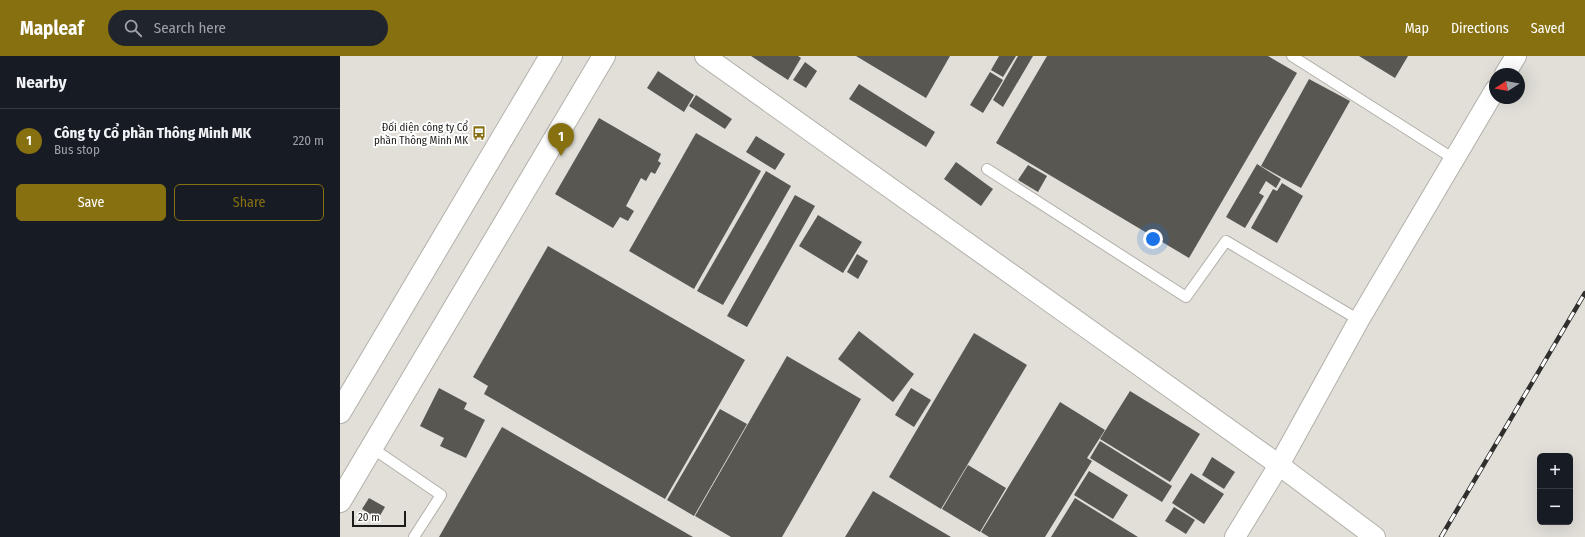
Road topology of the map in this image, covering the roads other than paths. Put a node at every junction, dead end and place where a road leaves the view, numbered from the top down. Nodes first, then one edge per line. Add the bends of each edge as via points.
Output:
1 (551, 56) edge
2 (604, 56) edge
3 (705, 56) edge
4 (1292, 56) edge
5 (1516, 56) edge
6 (1509, 68) edge
7 (1489, 100) edge
8 (1454, 159) junction
9 (987, 169) dead end
10 (1359, 320) junction
11 (340, 412) edge
12 (372, 448) junction
13 (1279, 465) junction
14 (340, 501) edge
15 (414, 537) edge
16 (1236, 537) edge
17 (1375, 537) edge

1 - 11 street
2 - 12 street
3 - 13 street
4 - 8 lane
5 - 6 street
7 - 8 street
8 - 10 street
9 - 10 lane via 1186,297 1226,241
10 - 13 street
12 - 14 street
12 - 15 lane via 441,495
13 - 16 street
13 - 17 street

